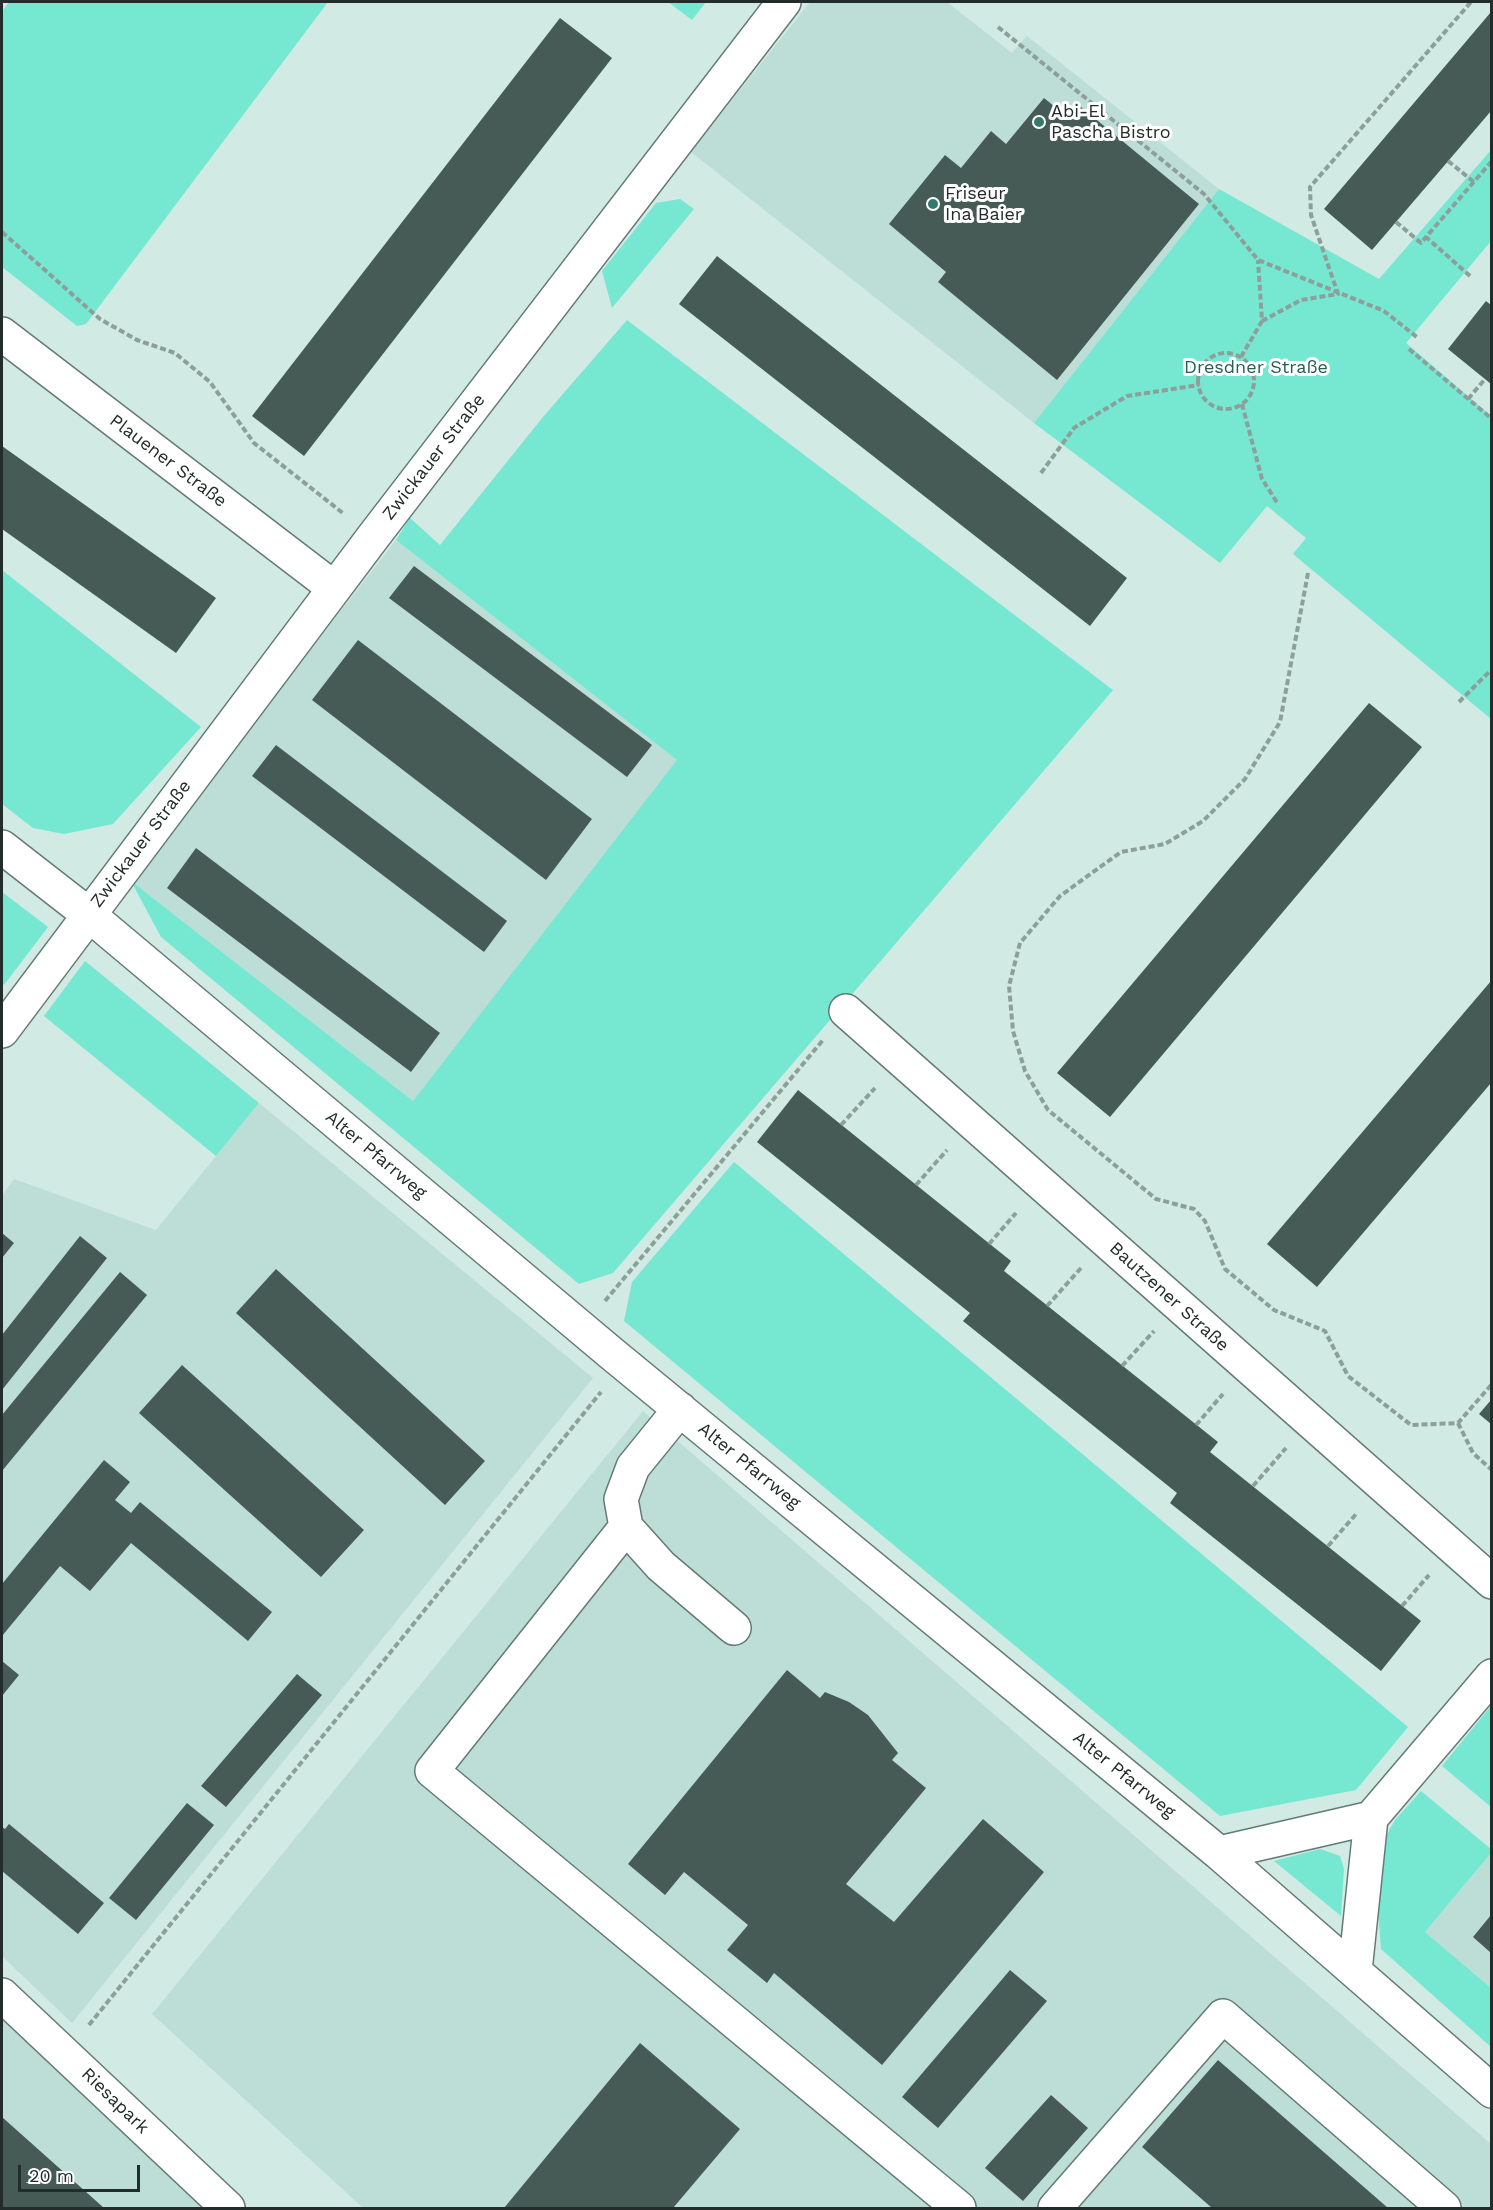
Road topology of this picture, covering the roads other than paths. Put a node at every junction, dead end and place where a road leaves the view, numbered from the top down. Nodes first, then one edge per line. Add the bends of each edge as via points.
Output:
1 (784, 2) edge
2 (2, 334) edge
3 (334, 588) junction
4 (2, 846) edge
5 (88, 914) junction
6 (846, 1011) road end
7 (2, 1031) edge
8 (680, 1409) junction
9 (626, 1527) junction
10 (1491, 1582) edge
11 (734, 1628) dead end
12 (1491, 1676) edge
13 (1371, 1818) junction
14 (1219, 1853) junction
15 (1355, 1971) junction
16 (2, 1995) edge
17 (1491, 2091) edge
18 (228, 2208) edge
19 (958, 2208) edge
20 (1054, 2208) edge
21 (1444, 2208) edge

1 - 3 street, Zwickauer Straße
2 - 3 street, Plauener Straße
3 - 5 street, Zwickauer Straße
4 - 5 street, Alter Pfarrweg
5 - 7 street, Zwickauer Straße
5 - 8 street, Alter Pfarrweg
6 - 10 street, Bautzener Straße
8 - 9 street via 633,1467 621,1499
8 - 14 street, Alter Pfarrweg
9 - 11 street via 661,1566
9 - 19 street via 432,1771
12 - 13 street
13 - 14 street
13 - 15 street
14 - 15 street, Alter Pfarrweg
15 - 17 street, Alter Pfarrweg
16 - 18 street, Riesapark
20 - 21 street via 1223,2016

